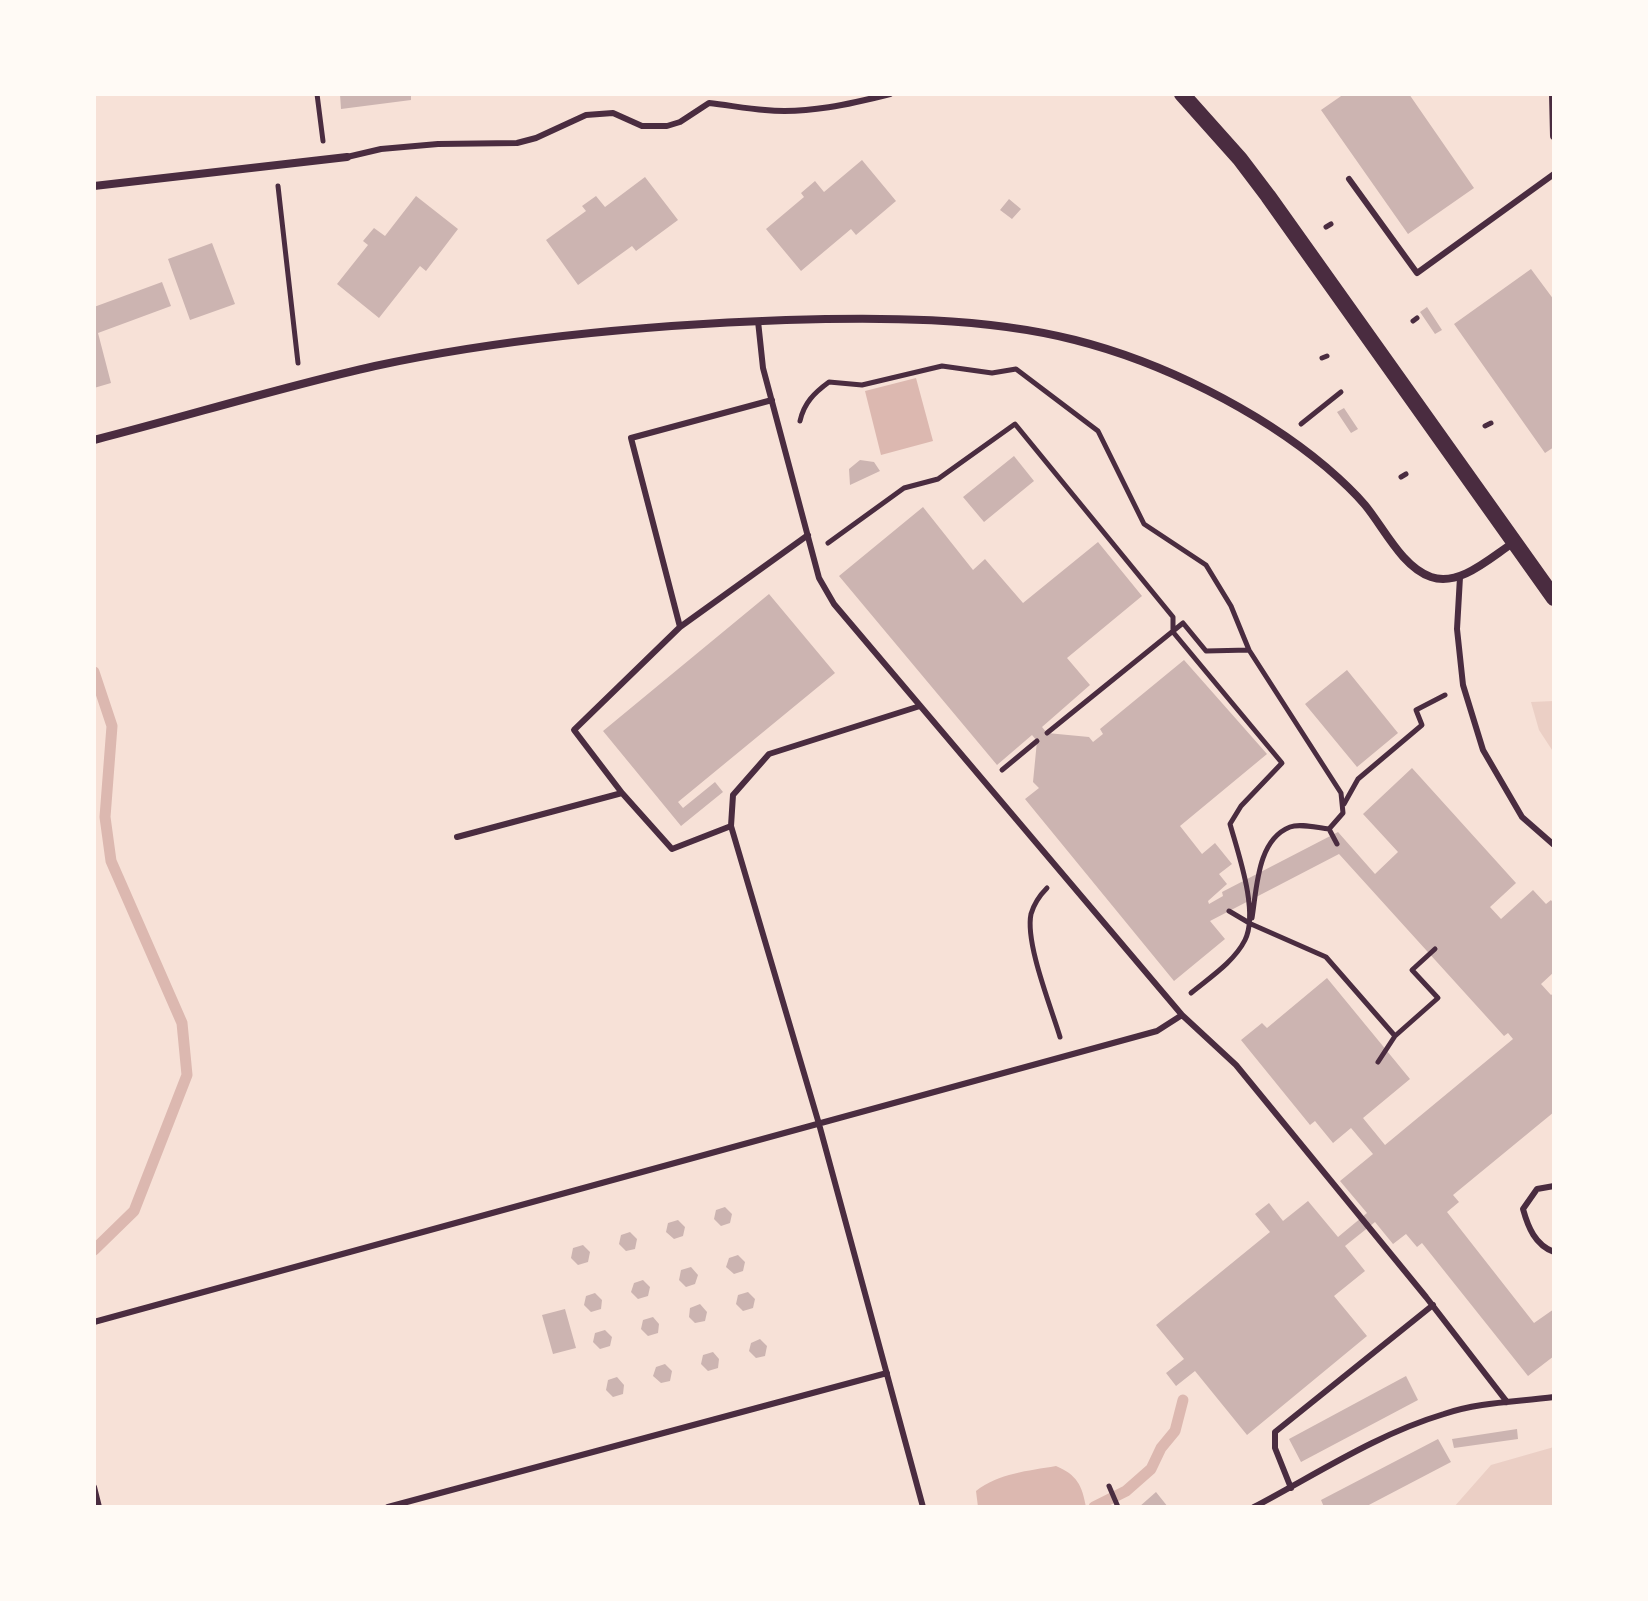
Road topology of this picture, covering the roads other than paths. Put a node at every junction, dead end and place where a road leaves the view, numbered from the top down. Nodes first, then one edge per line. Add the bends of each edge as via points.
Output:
1 (890, 94) edge
2 (1182, 94) edge
3 (1553, 94) edge
4 (1554, 136) edge
5 (347, 157) joint
6 (1554, 174) edge
7 (1349, 179) dead end
8 (94, 186) edge
9 (758, 321) junction
10 (772, 400) junction
11 (94, 440) edge
12 (808, 535) junction
13 (1513, 543) junction
14 (1460, 577) junction
15 (1554, 598) edge
16 (680, 627) junction
17 (920, 706) junction
18 (622, 793) junction
19 (731, 826) junction
20 (457, 837) dead end
21 (1554, 845) edge
22 (1182, 1015) junction
23 (819, 1124) junction
24 (1554, 1186) edge
25 (1554, 1252) edge
26 (1433, 1305) junction
27 (94, 1322) edge
28 (887, 1373) junction
29 (1554, 1397) edge
30 (1507, 1402) junction
31 (94, 1487) edge
32 (1291, 1488) junction
33 (99, 1507) edge
34 (388, 1507) edge
35 (923, 1507) edge
36 (1254, 1507) edge

1 - 5 lane via 798,110 709,103 667,126 642,126 613,113 586,115 517,143 438,144
2 - 13 main road via 1268,196
3 - 4 street
5 - 8 street
6 - 7 lane via 1417,273
9 - 10 lane
9 - 11 street via 630,327 375,366
9 - 14 street via 853,318 1014,327 1139,361 1254,416 1327,468 1362,502 1410,564 1433,578
10 - 12 lane
10 - 16 lane via 631,438
12 - 16 lane
12 - 17 lane via 819,578 834,604
13 - 14 street
13 - 15 main road
14 - 21 lane via 1457,629 1463,685 1483,750 1522,817
16 - 18 lane via 574,730
17 - 19 lane via 769,754 733,795
17 - 22 lane
18 - 19 lane via 672,849
18 - 20 lane
19 - 23 lane
22 - 23 lane via 1157,1031
22 - 26 lane via 1236,1065
23 - 27 lane
23 - 28 lane
24 - 25 lane via 1537,1189 1523,1209 1530,1231
26 - 30 lane
26 - 32 lane via 1275,1432 1275,1448
28 - 34 lane
28 - 35 lane
29 - 30 lane
30 - 32 lane via 1442,1414
31 - 33 lane
32 - 36 lane

